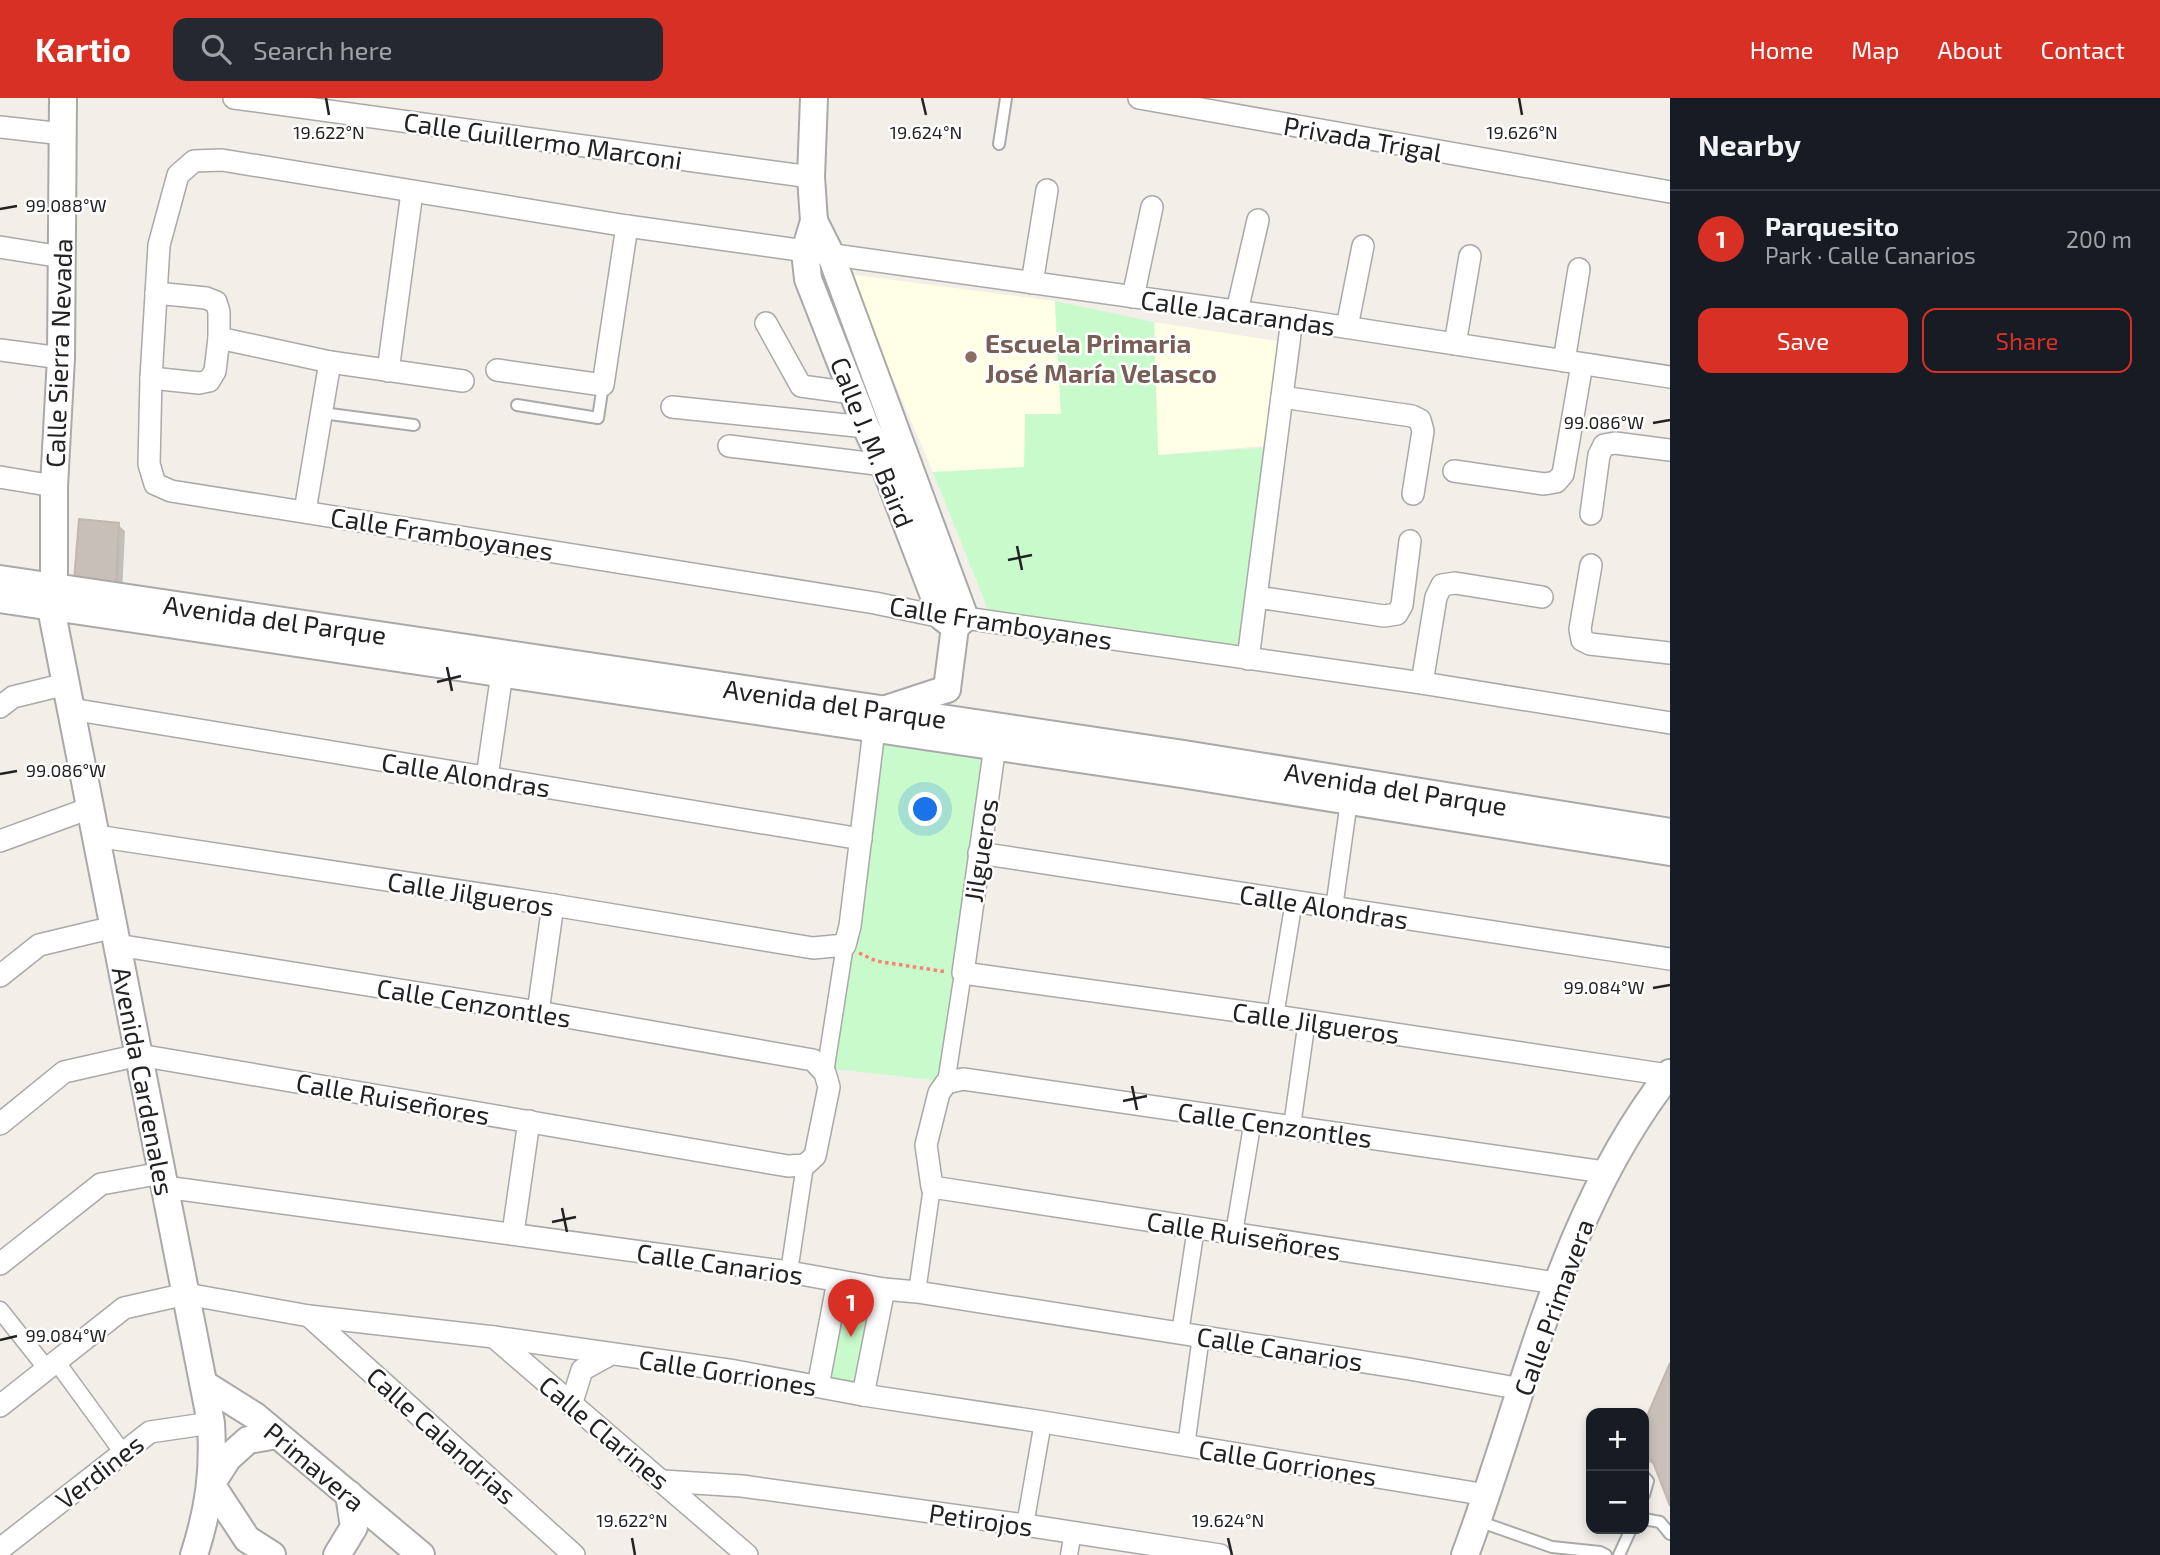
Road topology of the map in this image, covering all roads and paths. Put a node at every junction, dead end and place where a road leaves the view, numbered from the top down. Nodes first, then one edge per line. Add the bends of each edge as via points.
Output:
1 (63, 98) edge
2 (234, 98) edge
3 (814, 98) edge
4 (1006, 98) edge
5 (1139, 98) edge
6 (319, 104) edge
7 (0, 127) edge
8 (63, 134) junction
9 (999, 144) dead end
10 (811, 177) junction
11 (1047, 190) dead end
12 (412, 192) junction
13 (1670, 192) edge
14 (1152, 207) dead end
15 (1258, 220) dead end
16 (627, 226) junction
17 (1363, 246) dead end
18 (0, 247) edge
19 (817, 252) junction
20 (1471, 256) dead end
21 (62, 257) junction
22 (1578, 269) dead end
23 (1032, 283) junction
24 (156, 293) junction
25 (1133, 297) junction
26 (1237, 311) junction
27 (1292, 318) junction
28 (766, 323) dead end
29 (1347, 327) junction
30 (219, 338) junction
31 (1455, 344) junction
32 (0, 350) edge
33 (61, 358) junction
34 (330, 362) junction
35 (1573, 362) junction
36 (388, 370) junction
37 (497, 370) dead end
38 (1670, 376) edge
39 (151, 378) junction
40 (463, 381) dead end
41 (603, 385) junction
42 (852, 393) junction
43 (1282, 397) junction
44 (517, 405) dead end
45 (672, 407) dead end
46 (322, 412) junction
47 (414, 425) dead end
48 (866, 427) junction
49 (729, 446) dead end
50 (1670, 450) edge
51 (884, 465) junction
52 (1454, 471) dead end
53 (0, 477) edge
54 (54, 486) junction
55 (1413, 494) dead end
56 (305, 512) junction
57 (1591, 514) dead end
58 (1410, 541) dead end
59 (1591, 565) dead end
60 (0, 579) edge
61 (1257, 597) junction
62 (1542, 597) dead end
63 (53, 598) junction
64 (0, 599) edge
65 (954, 621) junction
66 (1670, 653) edge
67 (1248, 659) junction
68 (502, 673) junction
69 (1422, 683) junction
70 (947, 689) junction
71 (68, 696) junction
72 (0, 707) edge
73 (877, 720) junction
74 (1670, 723) edge
75 (997, 736) junction
76 (487, 777) junction
77 (1349, 801) junction
78 (90, 808) junction
79 (1670, 832) edge
80 (96, 836) junction
81 (861, 839) junction
82 (0, 841) edge
83 (1670, 852) edge
84 (979, 853) junction
85 (1294, 901) junction
86 (553, 905) junction
87 (1334, 908) junction
88 (116, 936) junction
89 (845, 945) junction
90 (1670, 959) edge
91 (963, 973) junction
92 (0, 976) edge
93 (538, 1012) junction
94 (1275, 1016) junction
95 (1307, 1020) junction
96 (139, 1055) junction
97 (825, 1073) junction
98 (1669, 1074) edge
99 (946, 1083) junction
100 (1254, 1120) junction
101 (529, 1121) junction
102 (0, 1124) edge
103 (1292, 1126) junction
104 (805, 1166) junction
105 (1604, 1172) junction
106 (164, 1180) junction
107 (932, 1187) junction
108 (1196, 1228) junction
109 (513, 1233) junction
110 (1234, 1233) junction
111 (0, 1264) edge
112 (789, 1272) junction
113 (838, 1280) junction
114 (1556, 1283) junction
115 (884, 1289) junction
116 (917, 1292) junction
117 (186, 1294) junction
118 (0, 1310) edge
119 (309, 1316) junction
120 (1191, 1334) junction
121 (494, 1337) junction
122 (611, 1354) junction
123 (51, 1365) junction
124 (204, 1384) junction
125 (818, 1386) junction
126 (1522, 1389) junction
127 (863, 1395) junction
128 (571, 1405) junction
129 (0, 1406) edge
130 (1043, 1422) junction
131 (211, 1423) junction
132 (277, 1434) junction
133 (1186, 1446) junction
134 (123, 1453) junction
135 (663, 1480) junction
136 (211, 1484) junction
137 (741, 1486) junction
138 (348, 1494) junction
139 (1487, 1495) junction
140 (707, 1519) junction
141 (1649, 1519) edge
142 (1478, 1521) junction
143 (1025, 1524) junction
144 (1073, 1532) junction
145 (1629, 1534) edge
146 (1670, 1534) edge
147 (0, 1549) edge
148 (194, 1555) edge
149 (272, 1555) edge
150 (337, 1555) edge
151 (421, 1555) edge
152 (574, 1555) edge
153 (747, 1555) edge
154 (1069, 1555) edge
155 (1220, 1555) edge
156 (1465, 1555) edge
157 (1606, 1555) edge
158 (1619, 1555) edge

1 - 8 street, Calle Sierra Nevada
2 - 6 street, Calle Guillermo Marconi
3 - 10 street
4 - 9 lane
5 - 13 street, Privada Trigal
6 - 10 street, Calle Guillermo Marconi
7 - 8 street
8 - 21 street, Calle Sierra Nevada
10 - 19 street
11 - 23 street
12 - 16 street, Calle Framboyanes
12 - 24 street, Calle Framboyanes via 222,160 194,161 178,175 159,245
12 - 36 street
14 - 25 street
15 - 26 street
16 - 19 street, Calle Framboyanes
16 - 41 street
17 - 29 street
18 - 21 street
19 - 23 street, Calle Jacarandas
19 - 42 street, Calle J. M. Baird via 808,279
19 - 65 street, Calle J. M. Baird
20 - 31 street
21 - 33 street, Calle Sierra Nevada
22 - 35 street
23 - 25 street, Calle Jacarandas
24 - 30 street via 216,302
24 - 39 street, Calle Framboyanes
25 - 26 street, Calle Jacarandas
26 - 27 street, Calle Jacarandas
27 - 29 street, Calle Jacarandas
27 - 43 street
28 - 42 street via 801,386
29 - 31 street, Calle Jacarandas
30 - 34 street
30 - 39 street via 215,371 209,381
31 - 35 street, Calle Jacarandas
32 - 33 street
33 - 54 street, Calle Sierra Nevada
34 - 36 street
34 - 46 street
35 - 38 street, Calle Jacarandas
35 - 52 street via 1563,474 1556,482
36 - 40 street
37 - 41 street
39 - 56 street, Calle Framboyanes via 149,464 155,484 172,491
41 - 44 lane via 598,418
42 - 48 street, Calle J. M. Baird
43 - 55 street via 1412,416 1420,421 1423,430
43 - 61 street
45 - 48 street
46 - 47 lane
46 - 56 street
48 - 51 street, Calle J. M. Baird
49 - 51 street
50 - 57 street via 1604,445
51 - 65 street, Calle J. M. Baird
53 - 54 street
54 - 63 street, Calle Sierra Nevada
56 - 65 street, Calle Framboyanes via 862,600
58 - 61 street via 1397,614 1384,616
59 - 66 street via 1582,640
60 - 63 street, Avenida del Parque
61 - 67 street
62 - 69 street via 1443,585 1436,597
63 - 64 street, Avenida del Parque
63 - 68 street, Avenida del Parque
63 - 71 street, Avenida Cardenales
63 - 73 street, Avenida del Parque via 329,626
65 - 67 street, Calle Framboyanes
65 - 70 street, Calle J. M. Baird
67 - 69 street, Calle Framboyanes
68 - 73 street, Avenida del Parque
68 - 76 street
69 - 74 street, Calle Framboyanes
70 - 73 street
70 - 75 street
71 - 72 street, Calle Alondras via 13,697
71 - 76 street, Calle Alondras
71 - 78 street, Avenida Cardenales
73 - 75 street, Avenida del Parque
73 - 81 street
75 - 77 street, Avenida del Parque
75 - 79 street, Avenida del Parque
75 - 84 street, Jilgueros
76 - 81 street, Calle Alondras
77 - 83 street, Avenida del Parque
77 - 87 street
78 - 80 street, Avenida Cardenales
78 - 82 street
80 - 86 street, Calle Jilgueros
80 - 88 street, Avenida Cardenales
81 - 89 street
84 - 85 street, Calle Alondras
84 - 91 street, Jilgueros
85 - 87 street, Calle Alondras
85 - 94 street
86 - 89 street, Calle Jilgueros via 813,948
86 - 93 street
87 - 90 street, Calle Alondras
88 - 92 street, Calle Cenzontles via 38,945
88 - 93 street, Calle Cenzontles
88 - 96 street, Avenida Cardenales
89 - 91 path via 876,961
89 - 97 street
91 - 94 street, Calle Jilgueros
91 - 99 street
93 - 97 street, Calle Cenzontles via 813,1060
94 - 95 street, Calle Jilgueros
95 - 98 street, Calle Jilgueros
95 - 103 street
96 - 101 street, Calle Ruiseñores
96 - 102 street, Calle Ruiseñores via 64,1072
96 - 106 street, Avenida Cardenales
97 - 104 street via 829,1087 815,1156
98 - 105 street, Calle Primavera
99 - 100 street, Calle Cenzontles via 963,1079
99 - 107 street via 939,1093 926,1144
100 - 103 street, Calle Cenzontles
100 - 110 street
101 - 104 street, Calle Ruiseñores
101 - 109 street
103 - 105 street, Calle Cenzontles
104 - 112 street
105 - 114 street, Calle Primavera
106 - 109 street, Calle Canarios
106 - 111 street, Calle Canarios via 101,1184
106 - 117 street, Avenida Cardenales
107 - 108 street, Calle Ruiseñores
107 - 116 street
108 - 110 street, Calle Ruiseñores
108 - 120 street
109 - 112 street, Calle Canarios
110 - 114 street, Calle Ruiseñores
112 - 113 street, Calle Canarios
113 - 115 street, Calle Canarios
113 - 125 street
114 - 126 street, Calle Primavera
115 - 116 street, Calle Canarios
115 - 127 street
116 - 120 street, Calle Canarios
117 - 119 street, Calle Gorriones
117 - 123 street, Calle Gorriones via 124,1308
117 - 124 street, Avenida Cardenales
118 - 123 street
119 - 121 street, Calle Gorriones
119 - 152 street, Calle Calandrias
120 - 126 street, Calle Canarios
120 - 133 street
121 - 122 street, Calle Gorriones
121 - 128 street, Calle Clarines
122 - 125 street, Calle Gorriones
122 - 128 street via 582,1370
123 - 129 street, Calle Gorriones
123 - 134 street
124 - 131 street, Avenida Cardenales
124 - 132 street, Primavera
125 - 127 street, Calle Gorriones
126 - 139 street, Calle Primavera
127 - 130 street, Calle Gorriones
128 - 135 street, Calle Clarines
130 - 133 street, Calle Gorriones
130 - 143 street
131 - 134 street, Verdines via 150,1432
131 - 136 street, Avenida Cardenales
132 - 136 street via 248,1440 228,1458
132 - 138 street, Primavera
133 - 139 street, Calle Gorriones
134 - 147 street, Verdines
135 - 137 street, Petirojos
135 - 140 street, Calle Clarines
136 - 148 street, Avenida Cardenales
136 - 149 street via 247,1539
137 - 140 street via 720,1495
137 - 143 street, Petirojos
138 - 150 street via 354,1527
138 - 151 street, Primavera
139 - 142 street, Calle Primavera
140 - 153 street, Calle Clarines
141 - 146 lane via 1660,1522
142 - 156 street, Calle Primavera
142 - 157 lane via 1552,1547
143 - 144 street, Petirojos
144 - 154 street
144 - 155 street, Petirojos
145 - 158 lane

